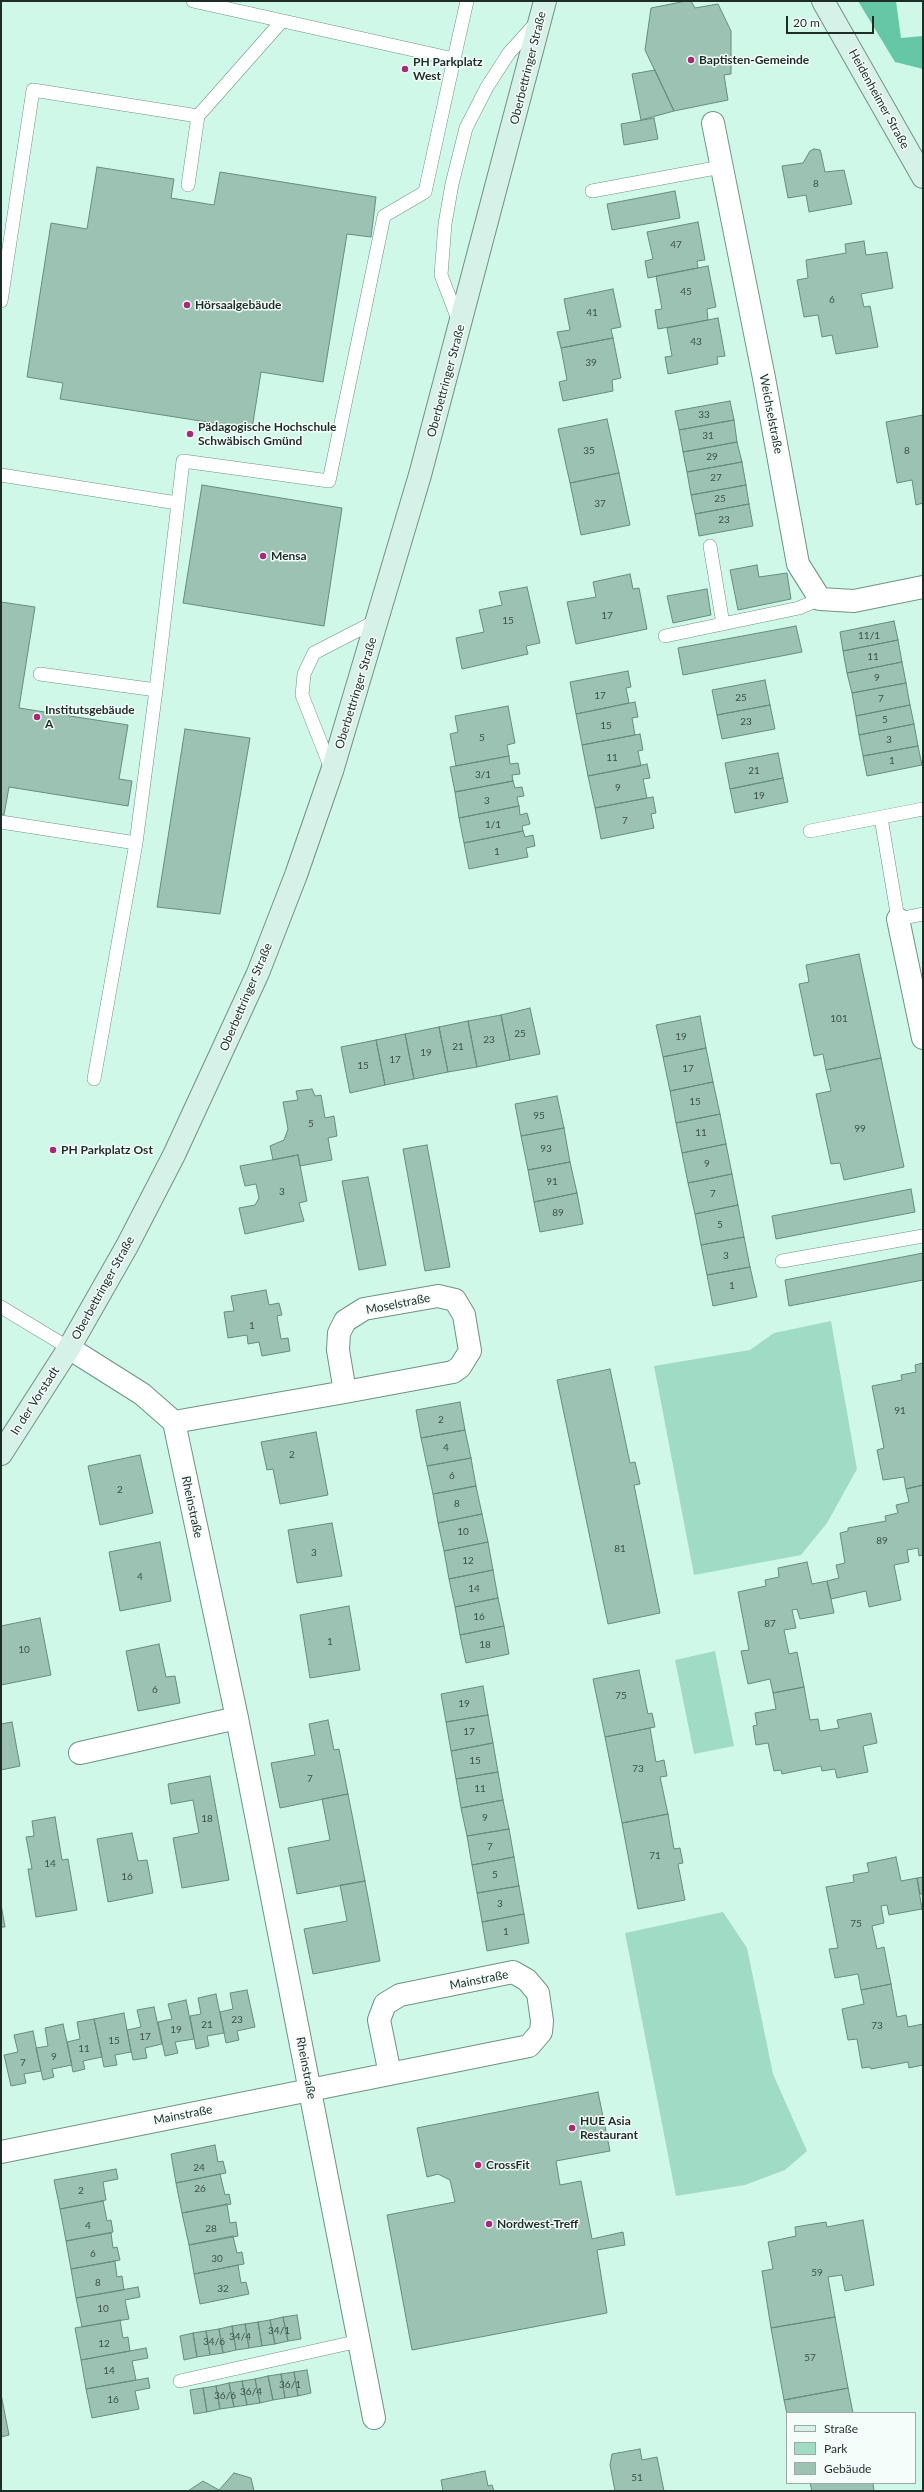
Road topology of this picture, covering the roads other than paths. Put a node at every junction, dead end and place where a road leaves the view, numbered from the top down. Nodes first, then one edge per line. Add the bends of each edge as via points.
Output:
1 (193, 1) edge
2 (467, 1) edge
3 (823, 1) edge
4 (543, 10) edge
5 (282, 21) junction
6 (454, 59) junction
7 (198, 116) junction
8 (713, 123) dead end
9 (721, 167) junction
10 (921, 169) edge
11 (188, 185) dead end
12 (592, 191) dead end
13 (3, 270) edge
14 (1, 301) edge
15 (461, 325) junction
16 (1, 475) edge
17 (177, 503) junction
18 (710, 546) dead end
19 (923, 587) edge
20 (820, 599) junction
21 (378, 620) junction
22 (723, 624) junction
23 (665, 636) dead end
24 (40, 674) dead end
25 (156, 690) junction
26 (332, 772) junction
27 (923, 809) edge
28 (881, 818) junction
29 (1, 822) edge
30 (810, 831) dead end
31 (136, 843) junction
32 (923, 914) edge
33 (898, 919) junction
34 (923, 1038) edge
35 (94, 1079) dead end
36 (923, 1236) edge
37 (782, 1261) dead end
38 (1, 1307) edge
39 (69, 1348) junction
40 (345, 1392) junction
41 (174, 1422) junction
42 (1, 1454) edge
43 (237, 1718) junction
44 (80, 1753) dead end
45 (390, 2074) junction
46 (310, 2090) junction
47 (1, 2152) edge
48 (359, 2341) junction
49 (180, 2381) dead end
50 (374, 2418) dead end

1 - 5 lane
2 - 6 lane
3 - 10 street, Heidenheimer Straße
4 - 15 street, Oberbettringer Straße
4 - 15 lane via 509,52 466,128 446,217 442,275
5 - 6 lane
5 - 7 lane
6 - 17 lane via 426,192 384,216 329,481 183,461
7 - 11 lane
7 - 13 lane via 33,90
8 - 9 street, Weichselstraße
9 - 12 lane
9 - 20 street, Weichselstraße via 764,378 798,564
13 - 14 lane
15 - 21 street, Oberbettringer Straße
16 - 17 lane
17 - 25 lane
18 - 22 lane
19 - 20 street via 854,601
20 - 22 lane via 799,608
21 - 26 street, Oberbettringer Straße
21 - 26 lane via 314,653 304,674 302,695
22 - 23 lane
24 - 25 lane
25 - 31 lane
26 - 39 street, Oberbettringer Straße via 266,952 216,1067 174,1156 127,1246
27 - 28 lane
28 - 30 lane
28 - 33 lane
29 - 31 lane
31 - 35 lane
32 - 33 lane
33 - 34 street
36 - 37 lane
38 - 39 lane
39 - 41 street via 142,1394
39 - 42 street, In der Vorstadt
40 - 40 street, Moselstraße via 452,1372 460,1367 470,1351 464,1315 455,1300 438,1296 364,1309 345,1321 338,1333 338,1350
40 - 41 street, Moselstraße
41 - 43 street, Rheinstraße
43 - 44 street
43 - 46 street, Rheinstraße
45 - 45 street, Mainstraße via 529,2046 540,2032 542,2021 538,1993 527,1980 513,1972 400,1995 385,2004 379,2020
45 - 46 street, Mainstraße
46 - 47 street, Mainstraße
46 - 48 street, Rheinstraße
48 - 49 lane
48 - 50 street, Rheinstraße

